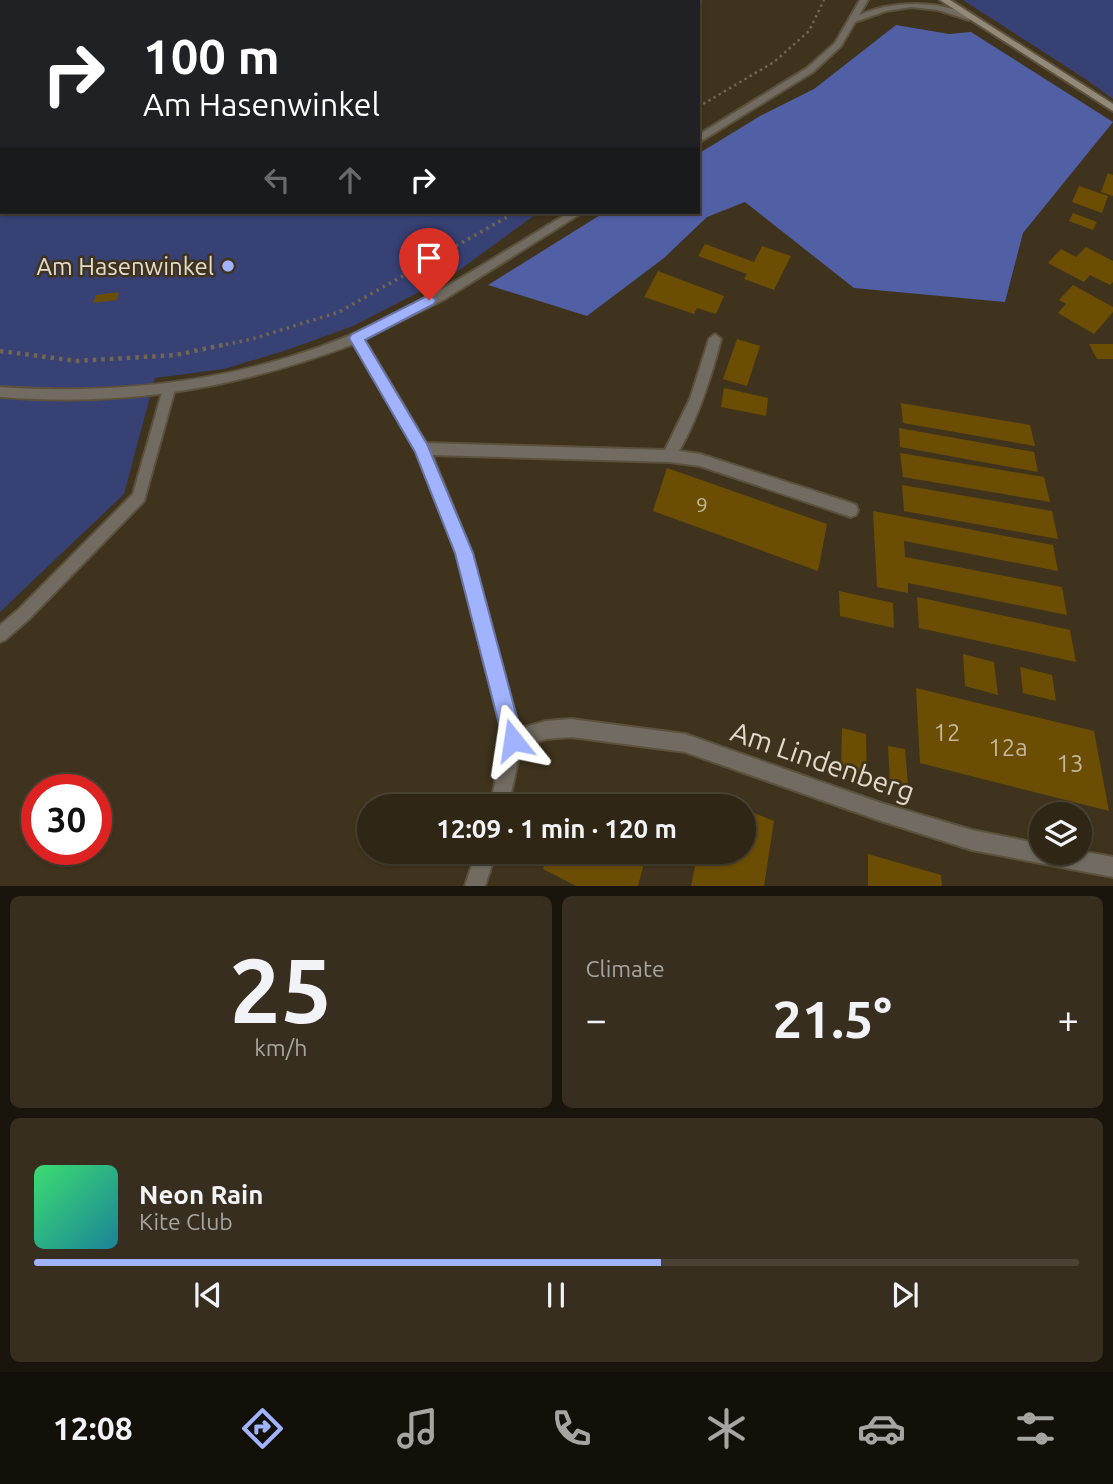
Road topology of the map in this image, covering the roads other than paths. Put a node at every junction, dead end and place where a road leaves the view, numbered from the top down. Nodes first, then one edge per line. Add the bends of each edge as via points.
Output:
1 (864, 0) edge
2 (944, 0) edge
3 (969, 17) junction
4 (855, 20) junction
5 (1113, 108) edge
6 (700, 139) edge
7 (575, 214) edge
8 (357, 338) junction
9 (715, 339) dead end
10 (169, 389) junction
11 (0, 392) edge
12 (422, 449) junction
13 (669, 456) junction
14 (851, 510) dead end
15 (0, 635) edge
16 (513, 740) junction
17 (502, 794) edge
18 (482, 864) edge
19 (1113, 867) edge
20 (475, 886) edge

1 - 4 street
2 - 3 street
3 - 4 street via 931,5 898,4
3 - 5 street
4 - 6 street via 810,70
7 - 8 street
8 - 10 street via 246,374
8 - 12 street
9 - 13 street via 701,393
10 - 11 street via 81,396
10 - 15 lane via 139,497
12 - 13 street
12 - 16 street via 464,553
13 - 14 street via 700,460
16 - 17 street
16 - 19 street, Am Lindenberg via 571,727 684,743 972,840
18 - 20 street

